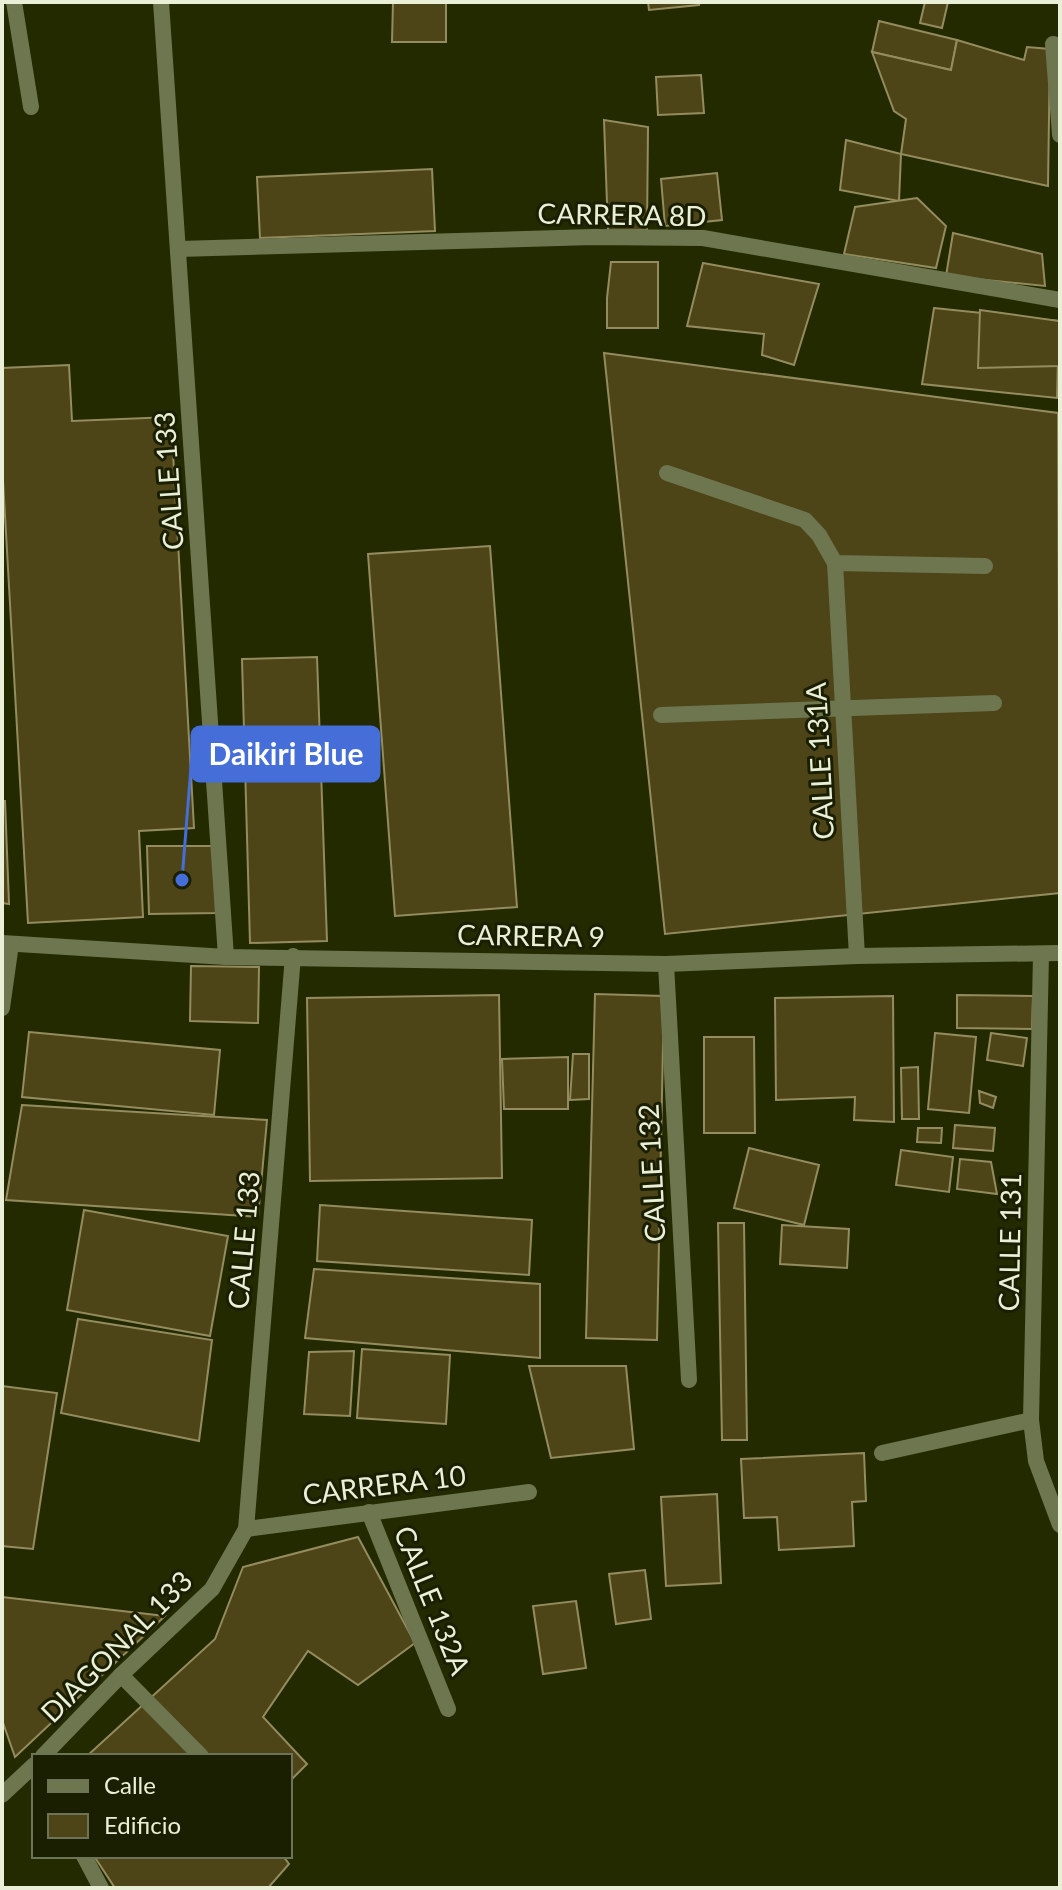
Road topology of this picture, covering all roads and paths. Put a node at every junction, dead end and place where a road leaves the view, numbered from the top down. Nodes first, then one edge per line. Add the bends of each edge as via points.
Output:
1 (14, 2) edge
2 (161, 2) edge
3 (1057, 45) edge
4 (31, 107) dead end
5 (1060, 135) edge
6 (179, 249) junction
7 (1060, 300) edge
8 (667, 473) dead end
9 (835, 563) junction
10 (985, 566) dead end
11 (994, 703) dead end
12 (841, 710) junction
13 (661, 715) dead end
14 (6, 944) edge
15 (1060, 953) edge
16 (1041, 955) junction
17 (293, 956) junction
18 (857, 956) junction
19 (226, 957) junction
20 (666, 964) junction
21 (2, 1008) edge
22 (689, 1380) dead end
23 (1031, 1420) junction
24 (882, 1453) dead end
25 (529, 1492) dead end
26 (369, 1512) junction
27 (1060, 1525) edge
28 (246, 1529) junction
29 (121, 1675) junction
30 (448, 1709) dead end
31 (45, 1754) edge
32 (199, 1754) edge
33 (29, 1770) edge
34 (3, 1787) edge
35 (85, 1858) edge
36 (101, 1888) edge

1 - 4 street
2 - 6 street, CALLE 133
3 - 5 street
6 - 7 street, CARRERA 8D via 703,238
6 - 19 street, CALLE 133
8 - 9 street via 805,520
9 - 10 street
9 - 12 street, CALLE 131A
11 - 12 street
12 - 13 street
12 - 18 street, CALLE 131A
14 - 19 street, CARRERA 9
14 - 21 street
15 - 16 street, CARRERA 9
16 - 18 street, CARRERA 9
16 - 23 street, CALLE 131
17 - 19 street, CARRERA 9
17 - 20 street, CARRERA 9
17 - 28 street, CALLE 133
18 - 20 street, CARRERA 9
20 - 22 street, CALLE 132
23 - 24 street
23 - 27 street, CALLE 131 via 1036,1461
25 - 26 street, CARRERA 10
26 - 28 street, CARRERA 10
26 - 30 street, CALLE 132A
28 - 29 street, DIAGONAL 133 via 212,1589
29 - 31 street, DIAGONAL 133
29 - 32 street
33 - 34 street
35 - 36 street

